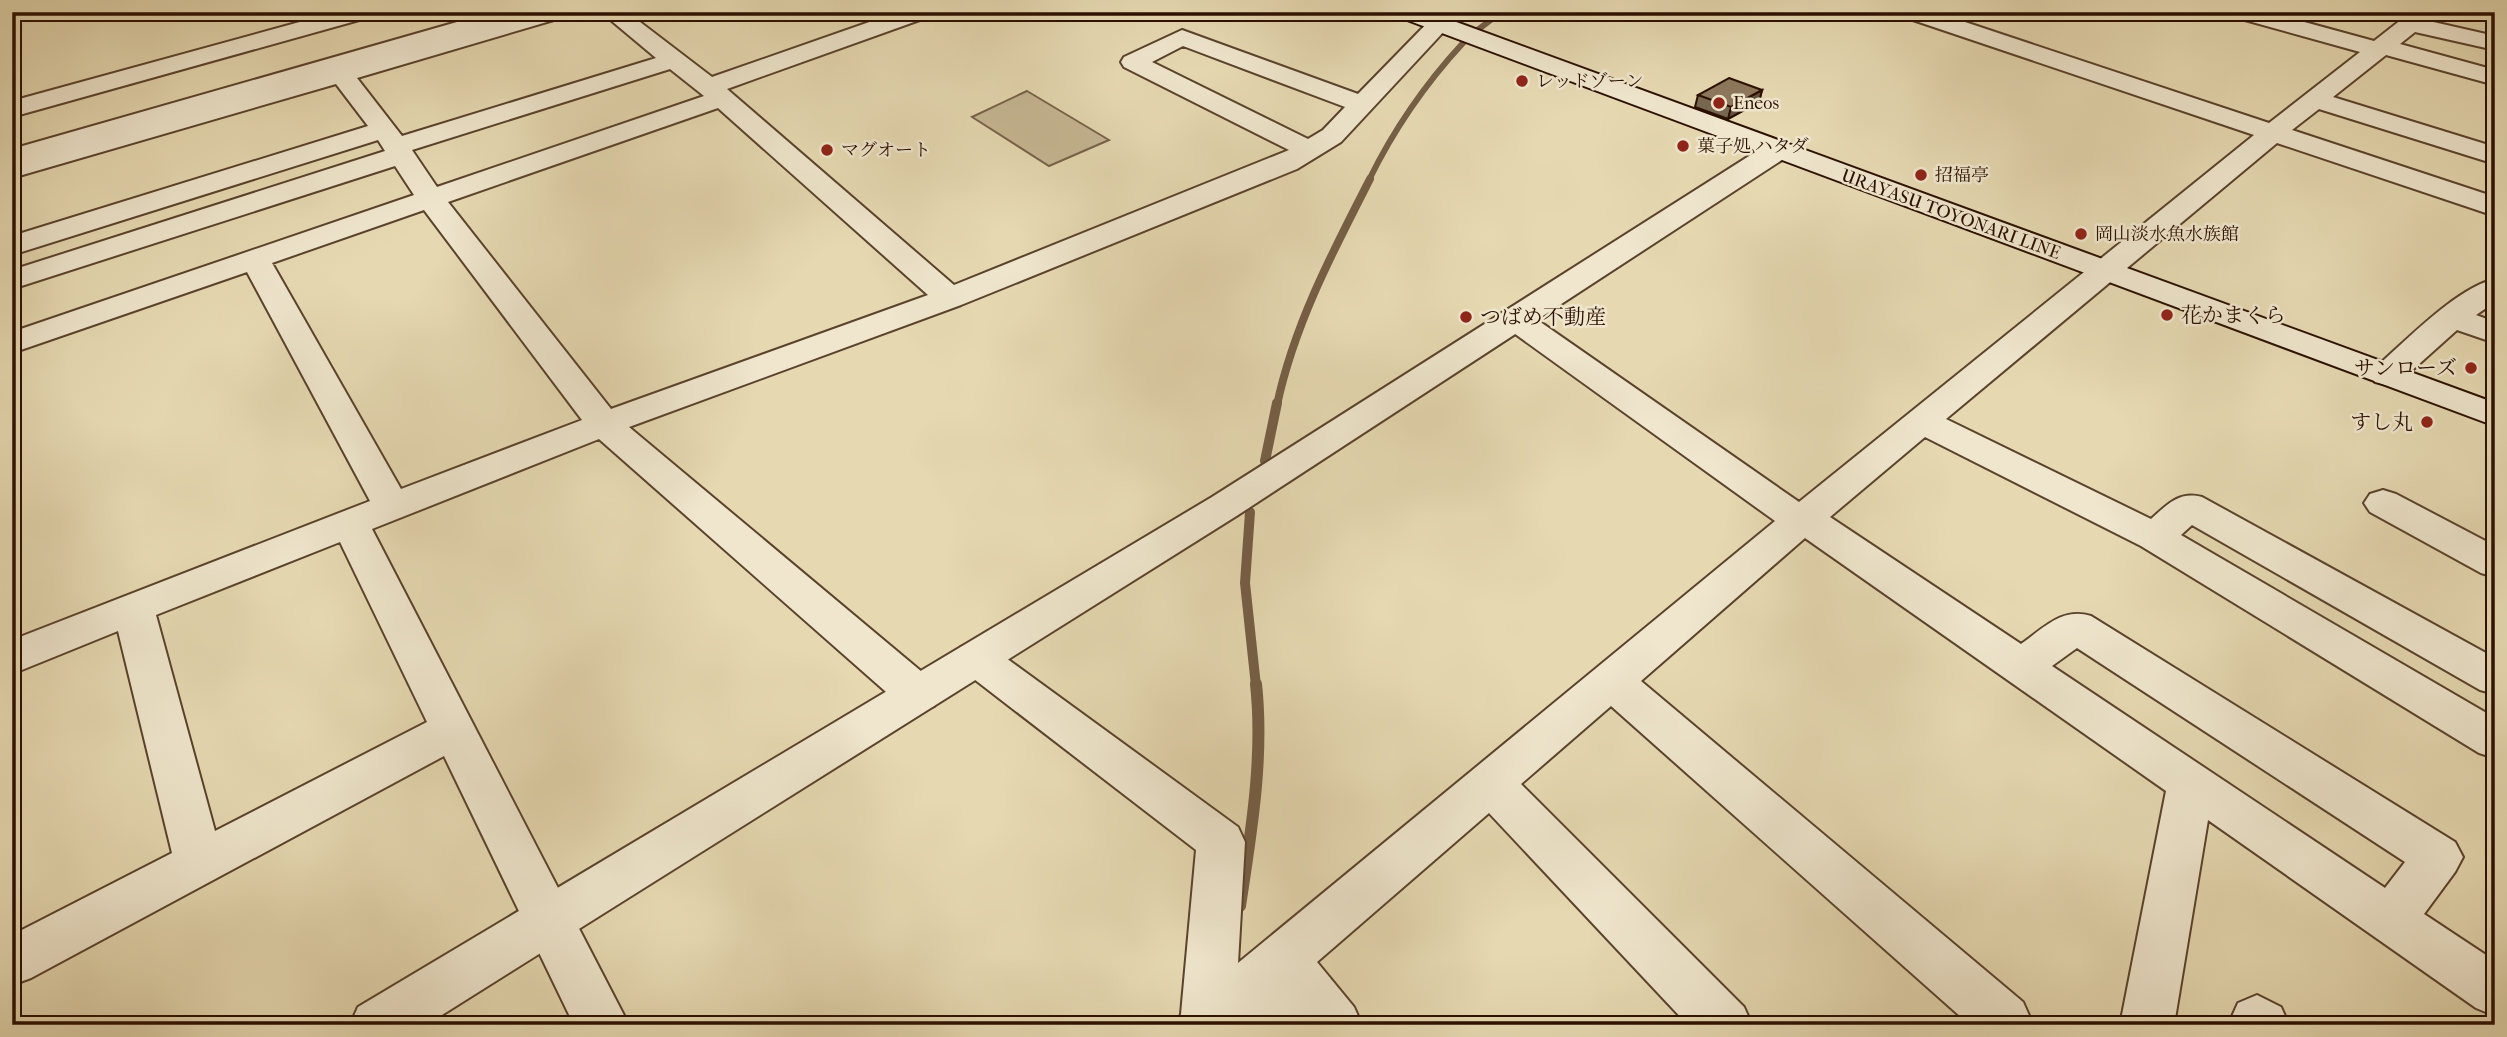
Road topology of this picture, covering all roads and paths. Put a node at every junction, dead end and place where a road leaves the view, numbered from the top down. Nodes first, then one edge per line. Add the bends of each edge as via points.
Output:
1 (362, 12) edge
2 (518, 12) edge
3 (556, 12) edge
4 (612, 12) edge
5 (920, 12) edge
6 (1407, 12) edge
7 (1912, 12) edge
8 (2242, 12) edge
9 (2421, 17) edge
10 (1445, 18) edge
11 (2495, 28) edge
12 (2495, 43) edge
13 (2381, 48) junction
14 (673, 60) junction
15 (341, 75) junction
16 (2495, 78) edge
17 (714, 93) junction
18 (2323, 93) junction
19 (1363, 105) junction
20 (12, 109) edge
21 (2274, 132) junction
22 (2495, 135) edge
23 (394, 144) junction
24 (1307, 149) junction
25 (1778, 150) junction
26 (2495, 156) edge
27 (12, 158) edge
28 (12, 170) edge
29 (431, 200) junction
30 (2495, 207) edge
31 (12, 246) edge
32 (256, 260) junction
33 (2103, 271) junction
34 (12, 280) edge
35 (2495, 288) edge
36 (950, 298) junction
37 (2452, 317) junction
38 (1515, 319) junction
39 (2495, 333) edge
40 (12, 343) edge
41 (2387, 375) junction
42 (2495, 415) edge
43 (1921, 421) junction
44 (604, 424) junction
45 (2383, 503) dead end
46 (393, 506) junction
47 (1804, 518) junction
48 (350, 523) junction
49 (2155, 537) junction
50 (2495, 563) edge
51 (133, 608) junction
52 (12, 658) edge
53 (975, 658) junction
54 (2021, 666) junction
55 (2495, 678) edge
56 (1613, 682) junction
57 (918, 694) junction
58 (455, 729) junction
59 (2495, 740) edge
60 (2191, 783) junction
61 (1491, 784) junction
62 (200, 861) junction
63 (550, 918) junction
64 (2390, 920) junction
65 (1282, 959) junction
66 (12, 961) edge
67 (2495, 991) edge
68 (2004, 1020) dead end
69 (1206, 1023) edge
70 (377, 1025) edge
71 (602, 1025) edge
72 (1268, 1025) edge
73 (1335, 1025) edge
74 (1725, 1025) edge
75 (2147, 1025) edge

1 - 20 street
2 - 27 street
3 - 15 street
4 - 14 street
5 - 17 street
6 - 10 street, URAYASU TOYONARI LINE
7 - 21 street
8 - 13 street
9 - 11 street
9 - 12 street
9 - 13 street
10 - 19 street
10 - 25 street, URAYASU TOYONARI LINE via 1472,36
13 - 16 street
13 - 18 street
14 - 17 street
14 - 23 street
15 - 23 street
15 - 28 street
17 - 29 street
17 - 36 street
18 - 21 street
18 - 22 street
18 - 26 street
19 - 24 street via 1332,136
19 - 24 street via 1182,37 1133,62
21 - 30 street
21 - 33 street
23 - 29 street
23 - 31 street
23 - 34 street
24 - 36 street via 1287,163
25 - 33 street, URAYASU TOYONARI LINE
25 - 38 street
29 - 32 street
29 - 44 street
32 - 40 street
32 - 46 street
33 - 41 street, URAYASU TOYONARI LINE
33 - 43 street
35 - 37 street
36 - 44 street
37 - 39 street
37 - 41 street
38 - 47 street via 1788,512
38 - 53 street via 1225,506
41 - 42 street, URAYASU TOYONARI LINE
43 - 47 street
43 - 49 street
44 - 46 street
44 - 57 street
45 - 50 street
46 - 48 street
47 - 54 street
47 - 56 street
48 - 51 street
48 - 58 street
49 - 55 street via 2189,506
49 - 59 street
51 - 52 street
51 - 62 street
53 - 57 street
53 - 69 street via 1220,842
54 - 60 street
54 - 64 street via 2076,627 2438,857
56 - 61 street
56 - 68 street
57 - 63 street
58 - 62 street
58 - 63 street
60 - 64 street
60 - 75 street
61 - 65 street
61 - 74 street
62 - 66 street
63 - 70 street
63 - 71 street
64 - 67 street
65 - 69 street
65 - 72 street
65 - 73 street

